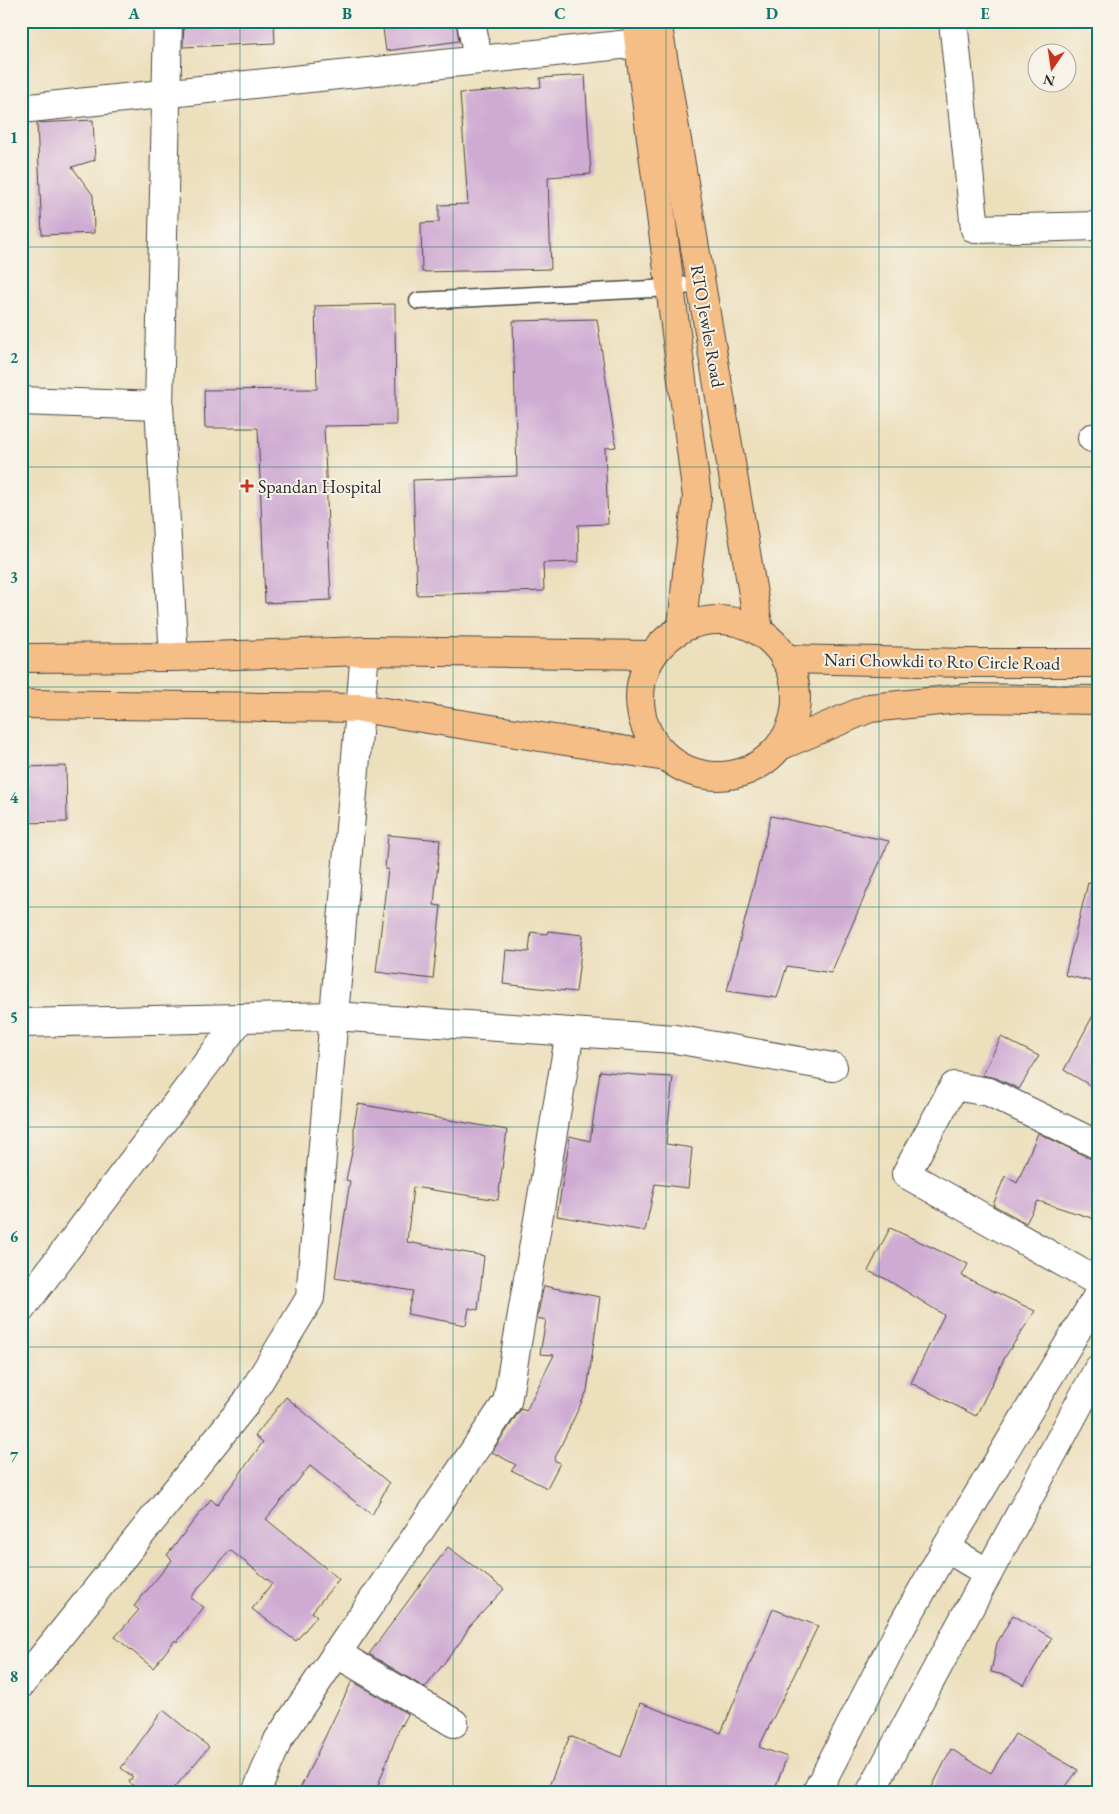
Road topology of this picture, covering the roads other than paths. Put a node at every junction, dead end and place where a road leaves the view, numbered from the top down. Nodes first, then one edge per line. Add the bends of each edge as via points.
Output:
1 (168, 21) edge
2 (472, 21) edge
3 (657, 21) edge
4 (953, 21) edge
5 (637, 32) edge
6 (478, 60) junction
7 (168, 94) junction
8 (21, 109) edge
9 (1098, 226) edge
10 (700, 283) junction
11 (670, 288) junction
12 (418, 301) dead end
13 (21, 401) edge
14 (159, 406) junction
15 (682, 627) junction
16 (759, 630) junction
17 (366, 651) junction
18 (652, 655) junction
19 (174, 657) junction
20 (21, 658) edge
21 (785, 658) junction
22 (1098, 663) edge
23 (1098, 700) edge
24 (21, 704) edge
25 (360, 708) junction
26 (780, 746) junction
27 (666, 757) junction
28 (334, 1016) junction
29 (241, 1018) junction
30 (21, 1023) edge
31 (570, 1032) junction
32 (833, 1067) dead end
33 (1098, 1145) edge
34 (1098, 1282) edge
35 (1098, 1295) edge
36 (21, 1309) edge
37 (1098, 1369) edge
38 (946, 1548) junction
39 (988, 1572) junction
40 (336, 1653) junction
41 (21, 1684) edge
42 (454, 1723) dead end
43 (256, 1793) edge
44 (816, 1793) edge
45 (870, 1793) edge

1 - 7 street
2 - 6 street
3 - 10 main road, RTO Jewles Road
4 - 9 street via 975,229
5 - 6 street
5 - 11 main road, RTO Jewles Road
6 - 7 street
7 - 8 street
7 - 14 street
10 - 11 lane
10 - 16 main road, RTO Jewles Road
11 - 12 lane
11 - 15 main road, RTO Jewles Road via 697,498
13 - 14 street
14 - 19 street
15 - 16 main road via 708,619 734,620
15 - 18 main road via 661,643
16 - 21 main road
17 - 18 main road
17 - 19 main road
17 - 25 street
18 - 27 main road via 646,663 639,688 640,714 649,738
19 - 20 main road
21 - 22 main road, Nari Chowkdi to Rto Circle Road
21 - 26 main road via 792,671 797,697 793,723
23 - 26 main road via 968,698 870,708
24 - 25 main road
25 - 27 main road
25 - 28 street
26 - 27 main road via 762,763 738,774 713,776 687,770
28 - 29 street
28 - 31 street
28 - 41 street via 310,1298 246,1403
29 - 30 street
29 - 36 street
31 - 32 street via 676,1039
31 - 40 street via 508,1402
33 - 34 street via 989,1092 954,1086 906,1174
35 - 38 street
37 - 39 street
38 - 39 street
38 - 44 street via 898,1633
39 - 45 street
40 - 42 street
40 - 43 street via 278,1740

